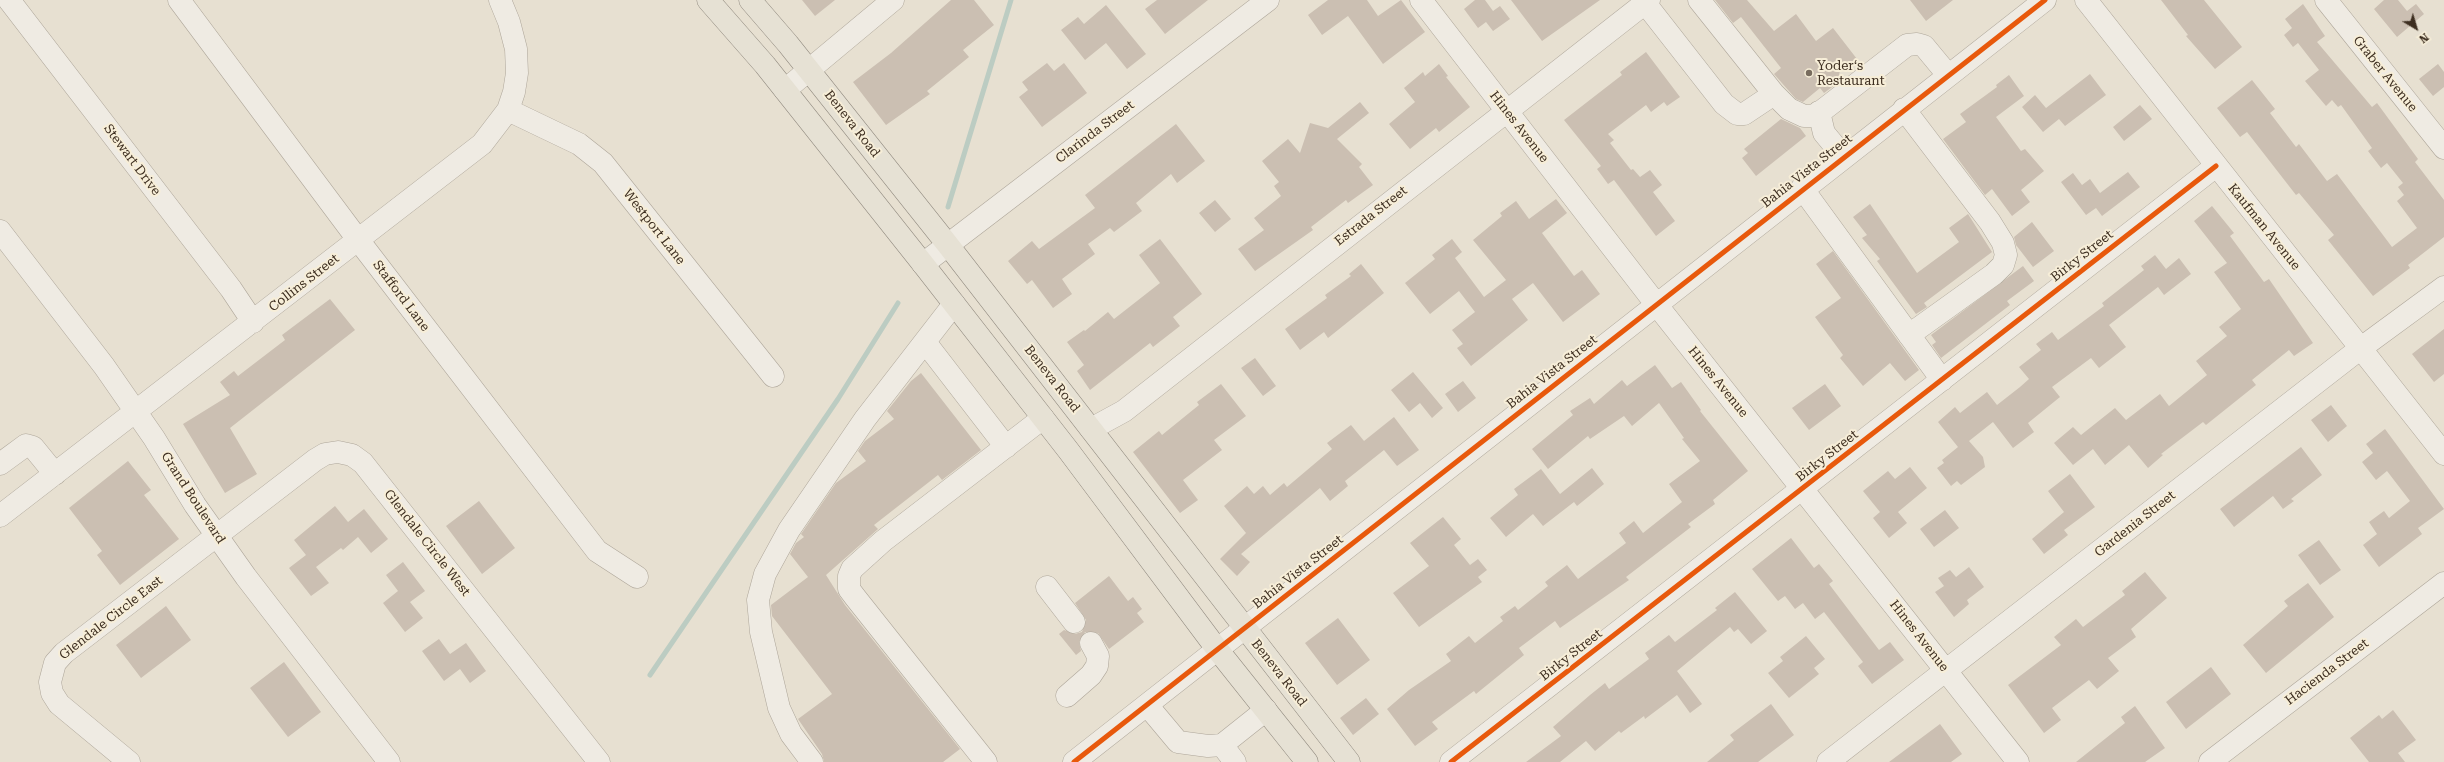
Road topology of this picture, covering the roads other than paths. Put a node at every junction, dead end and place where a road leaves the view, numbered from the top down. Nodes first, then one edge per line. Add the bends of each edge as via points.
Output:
1 (9, 0) edge
2 (179, 0) edge
3 (500, 0) edge
4 (708, 0) edge
5 (750, 0) edge
6 (893, 0) edge
7 (1268, 0) edge
8 (1421, 0) edge
9 (2045, 0) edge
10 (2086, 0) edge
11 (2326, 0) edge
12 (1647, 1) edge
13 (1707, 3) edge
14 (809, 70) junction
15 (1948, 76) junction
16 (785, 90) junction
17 (1774, 94) junction
18 (508, 110) junction
19 (1506, 110) junction
20 (1904, 110) junction
21 (1819, 112) junction
22 (2444, 148) edge
23 (1843, 156) junction
24 (2216, 166) junction
25 (1802, 188) junction
26 (0, 230) edge
27 (359, 241) junction
28 (948, 245) junction
29 (923, 264) junction
30 (2444, 288) edge
31 (954, 304) junction
32 (1656, 304) junction
33 (253, 322) junction
34 (1910, 335) junction
35 (925, 342) junction
36 (2361, 348) junction
37 (773, 376) dead end
38 (1942, 380) junction
39 (136, 412) junction
40 (1043, 418) junction
41 (1092, 429) junction
42 (1006, 447) junction
43 (2444, 454) edge
44 (0, 464) edge
45 (55, 474) junction
46 (1803, 488) junction
47 (0, 516) edge
48 (217, 536) junction
49 (637, 577) dead end
50 (2444, 583) edge
51 (1048, 587) dead end
52 (1074, 622) dead end
53 (1244, 628) junction
54 (1091, 644) dead end
55 (1217, 649) junction
56 (1946, 671) junction
57 (1067, 696) dead end
58 (1147, 705) junction
59 (1266, 710) junction
60 (1222, 745) junction
61 (129, 762) edge
62 (389, 762) edge
63 (599, 762) edge
64 (812, 762) edge
65 (986, 762) edge
66 (1074, 762) edge
67 (1235, 762) edge
68 (1307, 762) edge
69 (1349, 762) edge
70 (1452, 762) edge
71 (1828, 762) edge
72 (2018, 762) edge
73 (2210, 762) edge

1 - 33 street, Stewart Drive via 231,289
2 - 27 street, Stafford Lane
3 - 18 street, Collins Street via 516,49 517,73
4 - 16 main road
5 - 14 main road, Beneva Road
6 - 14 street
7 - 28 street, Clarinda Street
8 - 19 street, Hines Avenue
9 - 15 street, Bahia Vista Street
10 - 24 street, Kaufman Avenue
11 - 22 street, Graber Avenue
12 - 17 street via 1724,104 1737,114 1744,114
12 - 19 street, Estrada Street
13 - 17 street
14 - 16 street
14 - 28 main road, Beneva Road
15 - 20 street, Bahia Vista Street
15 - 21 street via 1924,46 1908,46
16 - 29 main road
17 - 21 street via 1789,109 1804,116
18 - 27 street, Collins Street via 482,144
18 - 37 street, Westport Lane via 579,144 603,163
19 - 32 street, Hines Avenue
19 - 41 street, Estrada Street via 1124,411
20 - 23 street, Bahia Vista Street
20 - 34 street via 1990,222 2003,244 2006,255 2003,265 1994,274
21 - 23 street via 1824,133
23 - 25 street, Bahia Vista Street
24 - 36 street, Kaufman Avenue
24 - 38 street, Birky Street
25 - 32 street, Bahia Vista Street
25 - 34 street
26 - 39 street, Grand Boulevard
27 - 33 street, Collins Street
27 - 49 street, Stafford Lane via 597,551
28 - 29 street, Clarinda Street
28 - 41 main road, Beneva Road
29 - 31 main road
30 - 36 street, Gardenia Street
31 - 35 street
31 - 40 main road
32 - 46 street, Hines Avenue
32 - 53 street, Bahia Vista Street
33 - 39 street, Collins Street
34 - 38 street
35 - 42 street
35 - 64 street via 865,418 789,530 765,574 758,600 761,632 784,722
36 - 43 street, Kaufman Avenue
36 - 56 street, Gardenia Street
38 - 46 street, Birky Street
39 - 45 street, Collins Street
39 - 48 street, Grand Boulevard
40 - 42 street
40 - 55 main road
41 - 53 main road, Beneva Road
42 - 65 street via 860,560 852,569 848,583 855,597
44 - 45 street via 26,445 33,447
45 - 47 street, Collins Street
46 - 56 street, Hines Avenue
46 - 70 street, Birky Street
48 - 61 street, Glendale Circle East via 64,653 52,670 52,693 59,704
48 - 62 street, Grand Boulevard
48 - 63 street, Glendale Circle West via 314,460 325,454 338,452 352,455 363,462
50 - 73 street, Hacienda Street
51 - 52 street
53 - 55 street, Bahia Vista Street
53 - 69 main road, Beneva Road
54 - 57 street via 1098,656 1097,666
55 - 58 street, Bahia Vista Street
55 - 59 main road
56 - 71 street, Gardenia Street
56 - 72 street, Hines Avenue
58 - 60 street via 1178,742
58 - 66 street, Bahia Vista Street
59 - 60 street
59 - 68 main road
60 - 67 street

